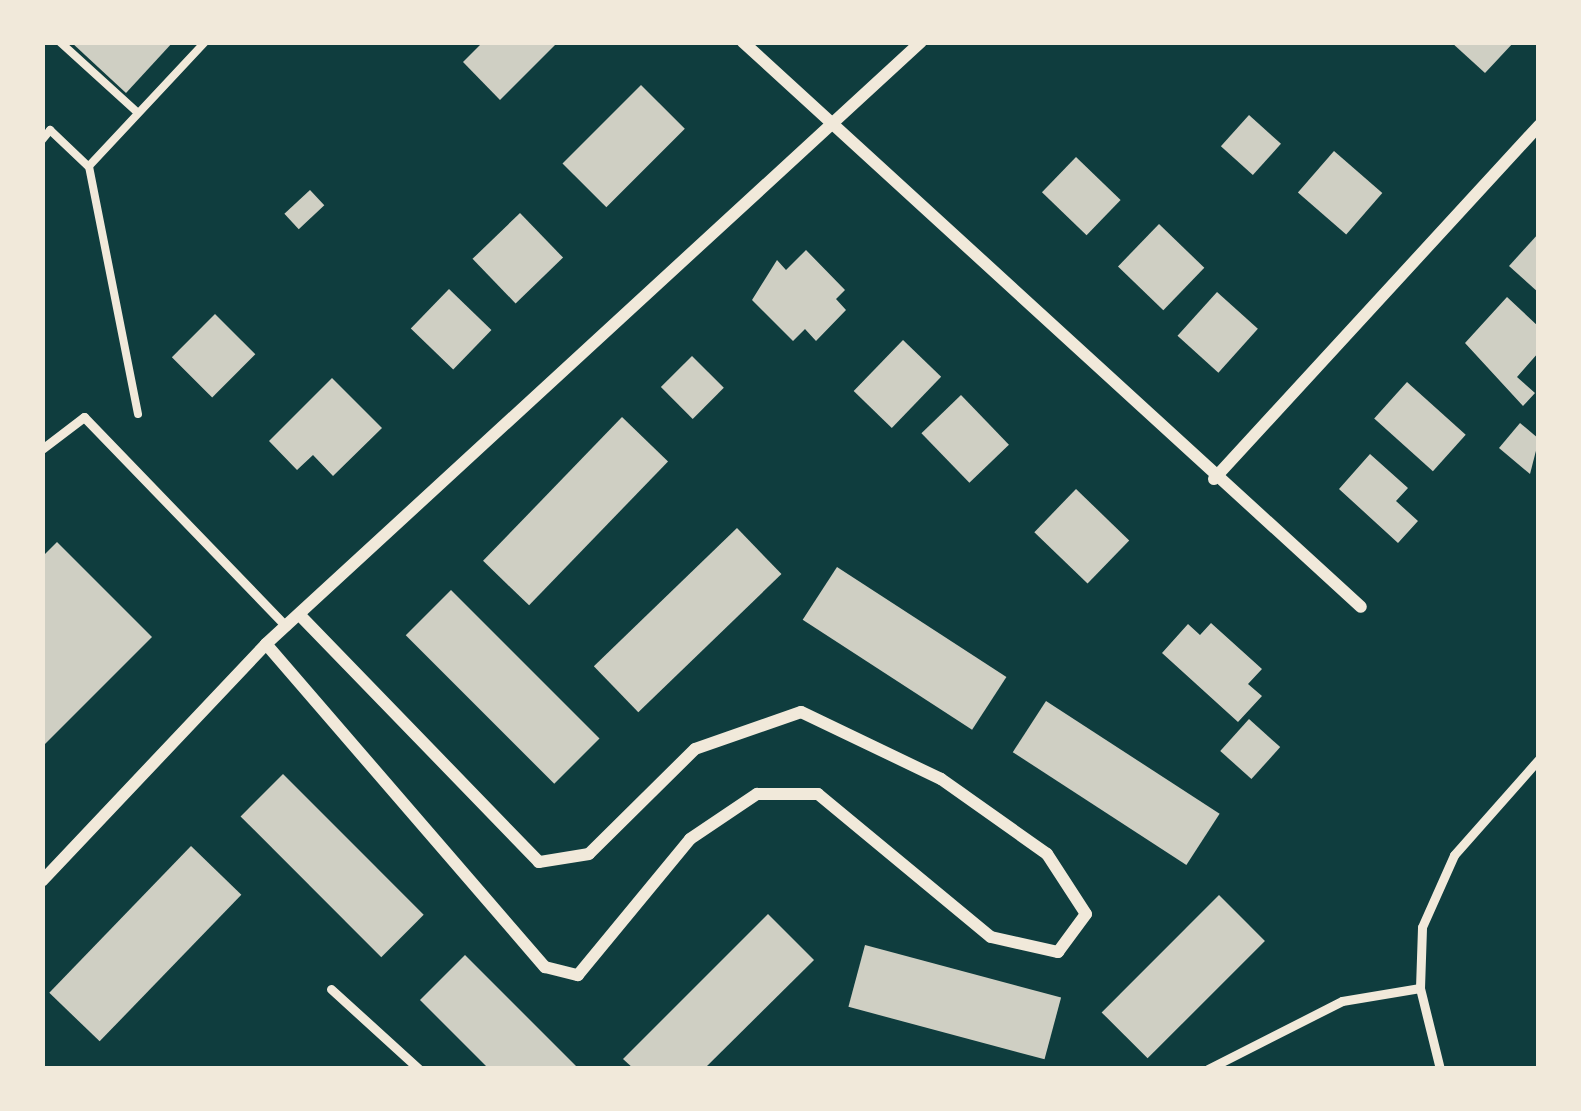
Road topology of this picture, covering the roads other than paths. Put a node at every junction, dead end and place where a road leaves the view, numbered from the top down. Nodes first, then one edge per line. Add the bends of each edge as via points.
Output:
1 (743, 42) edge
2 (921, 42) edge
3 (829, 118) junction
4 (1539, 125) edge
5 (42, 448) edge
6 (1214, 479) junction
7 (1361, 607) dead end
8 (299, 614) junction
9 (286, 626) junction
10 (266, 644) junction
11 (1539, 759) edge
12 (42, 881) edge
13 (1420, 988) junction
14 (332, 989) dead end
15 (418, 1069) edge
16 (1208, 1069) edge
17 (1441, 1069) edge

1 - 3 street
2 - 3 street
3 - 6 street
3 - 8 street
4 - 6 street
5 - 9 lane via 84,417
6 - 7 street
8 - 9 street
8 - 10 street via 539,862 589,854 695,749 801,712 941,779 1047,854 1086,914 1058,952 991,937 818,794 757,794 690,839 578,974 544,967
9 - 10 street
10 - 12 street
11 - 13 lane via 1510,782 1435,890
13 - 16 lane via 1342,1001
13 - 17 lane
14 - 15 lane

